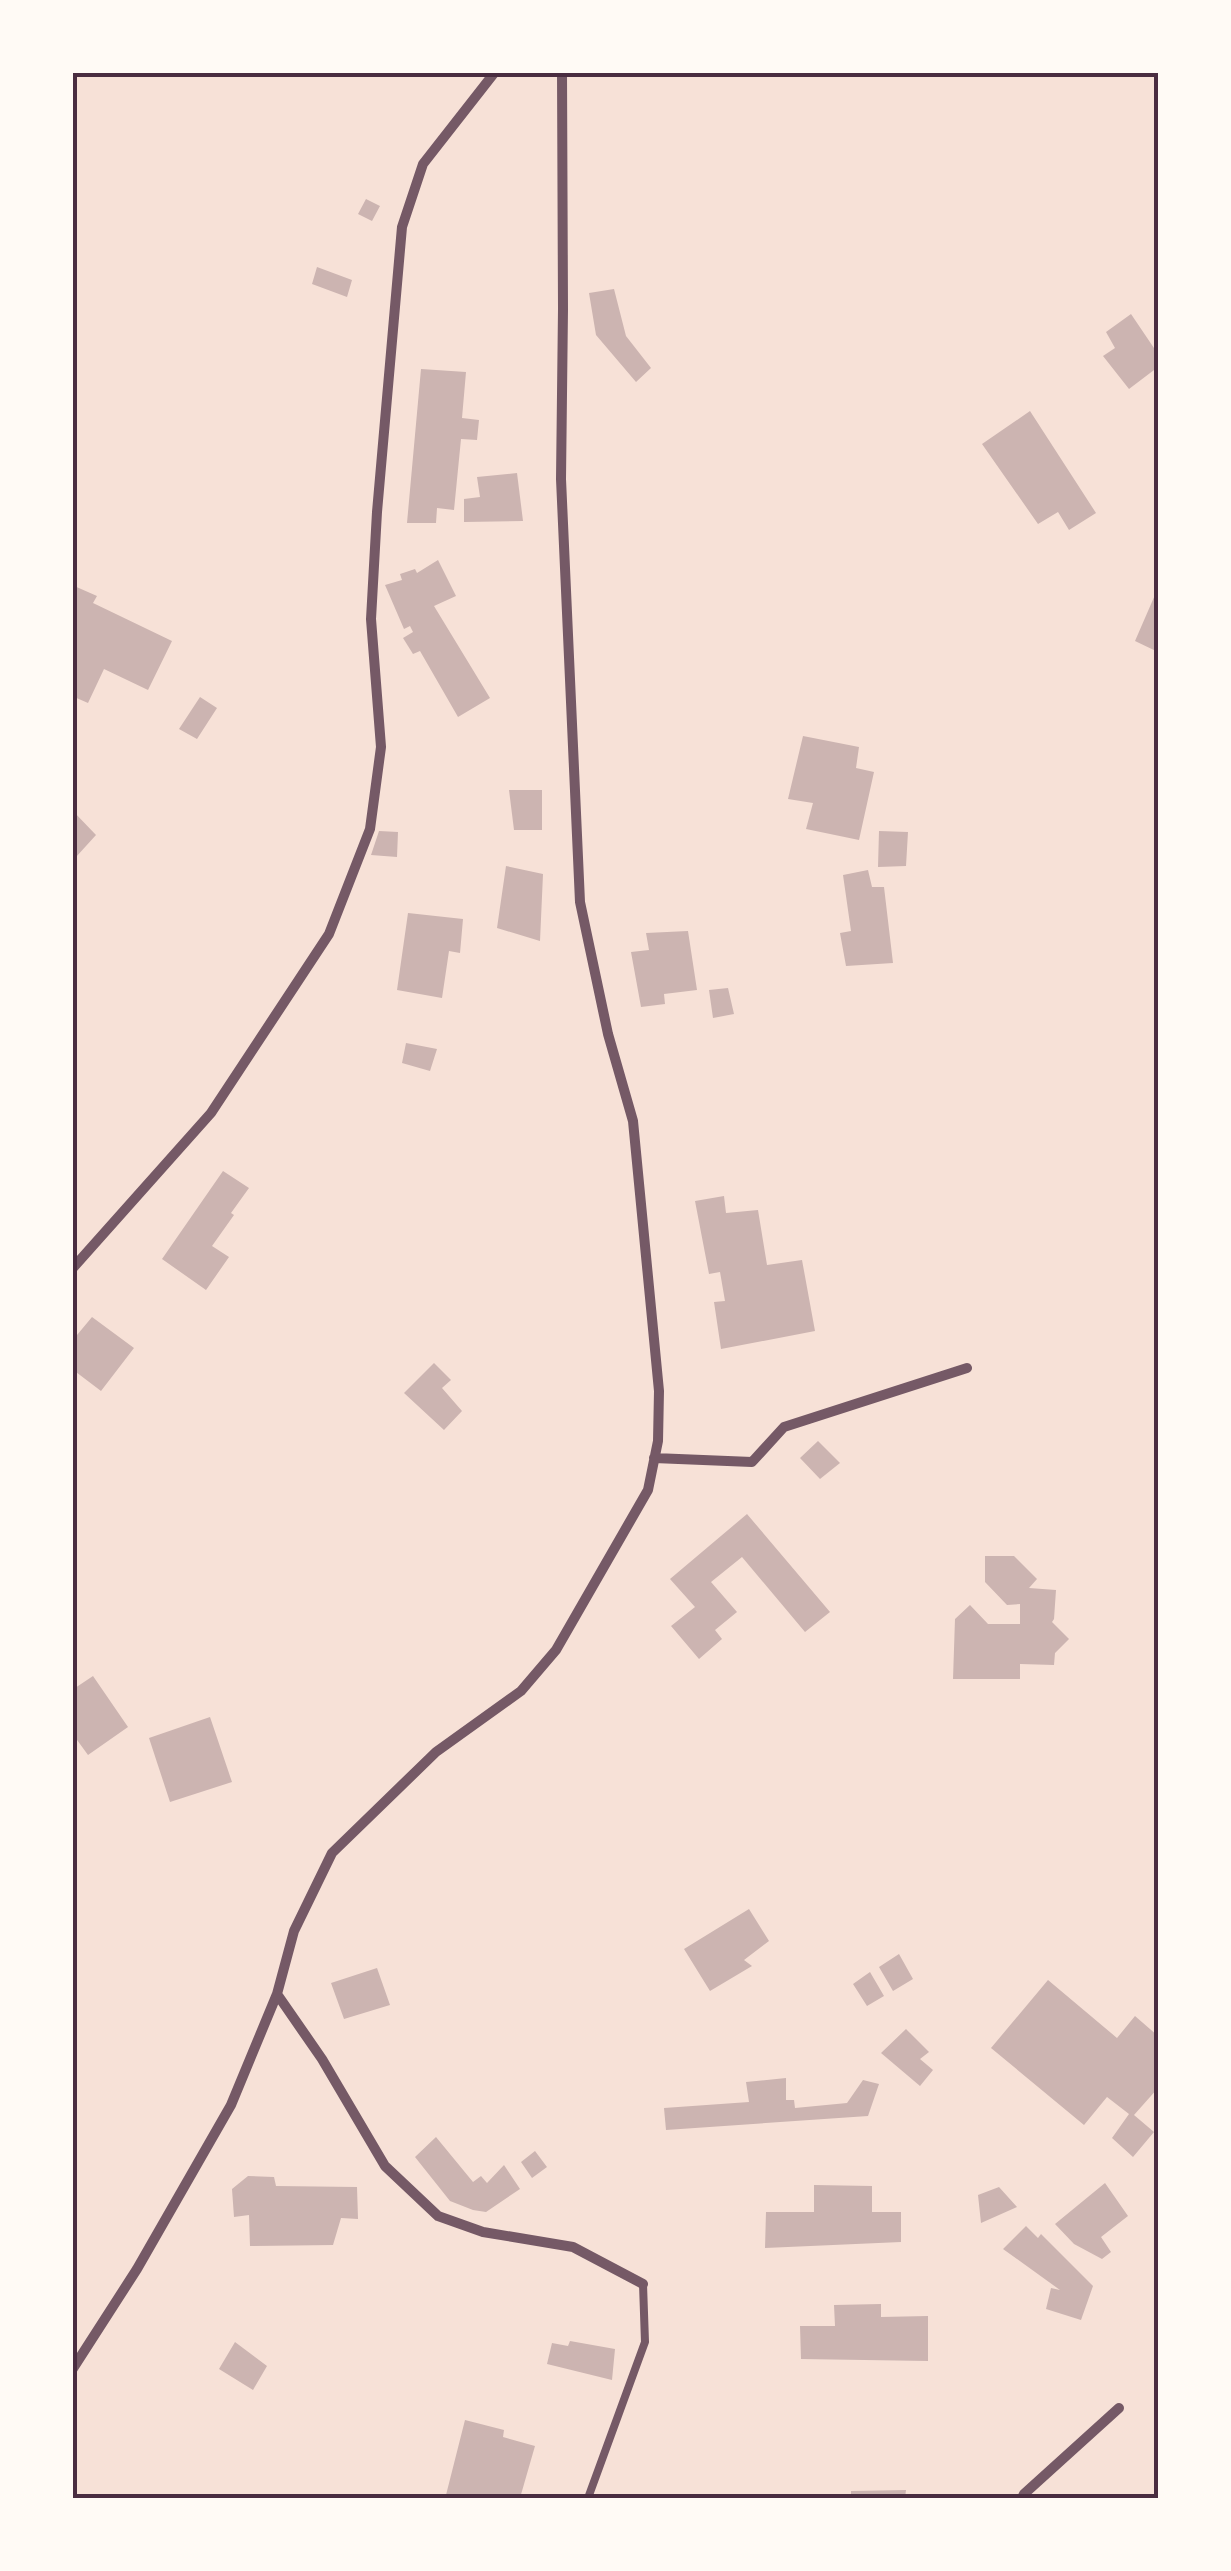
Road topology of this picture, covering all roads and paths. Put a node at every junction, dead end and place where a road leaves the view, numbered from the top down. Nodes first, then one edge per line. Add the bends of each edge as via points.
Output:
1 (494, 72) edge
2 (562, 72) edge
3 (72, 1269) edge
4 (967, 1368) dead end
5 (654, 1458) junction
6 (276, 1994) junction
7 (642, 2284) joint
8 (72, 2370) edge
9 (1119, 2408) dead end
10 (588, 2498) edge
11 (1022, 2498) edge

1 - 3 street via 423,164 402,227 371,619 381,747 370,829 329,934 212,1112
2 - 5 street via 561,478 580,902 633,1121 659,1391
4 - 5 street via 784,1427 752,1462
5 - 6 street via 648,1490 556,1650 521,1691 436,1752 332,1853 294,1931
6 - 7 street via 385,2166 438,2216 483,2232 574,2247
6 - 8 street via 231,2105
7 - 10 lane via 645,2342
9 - 11 street

